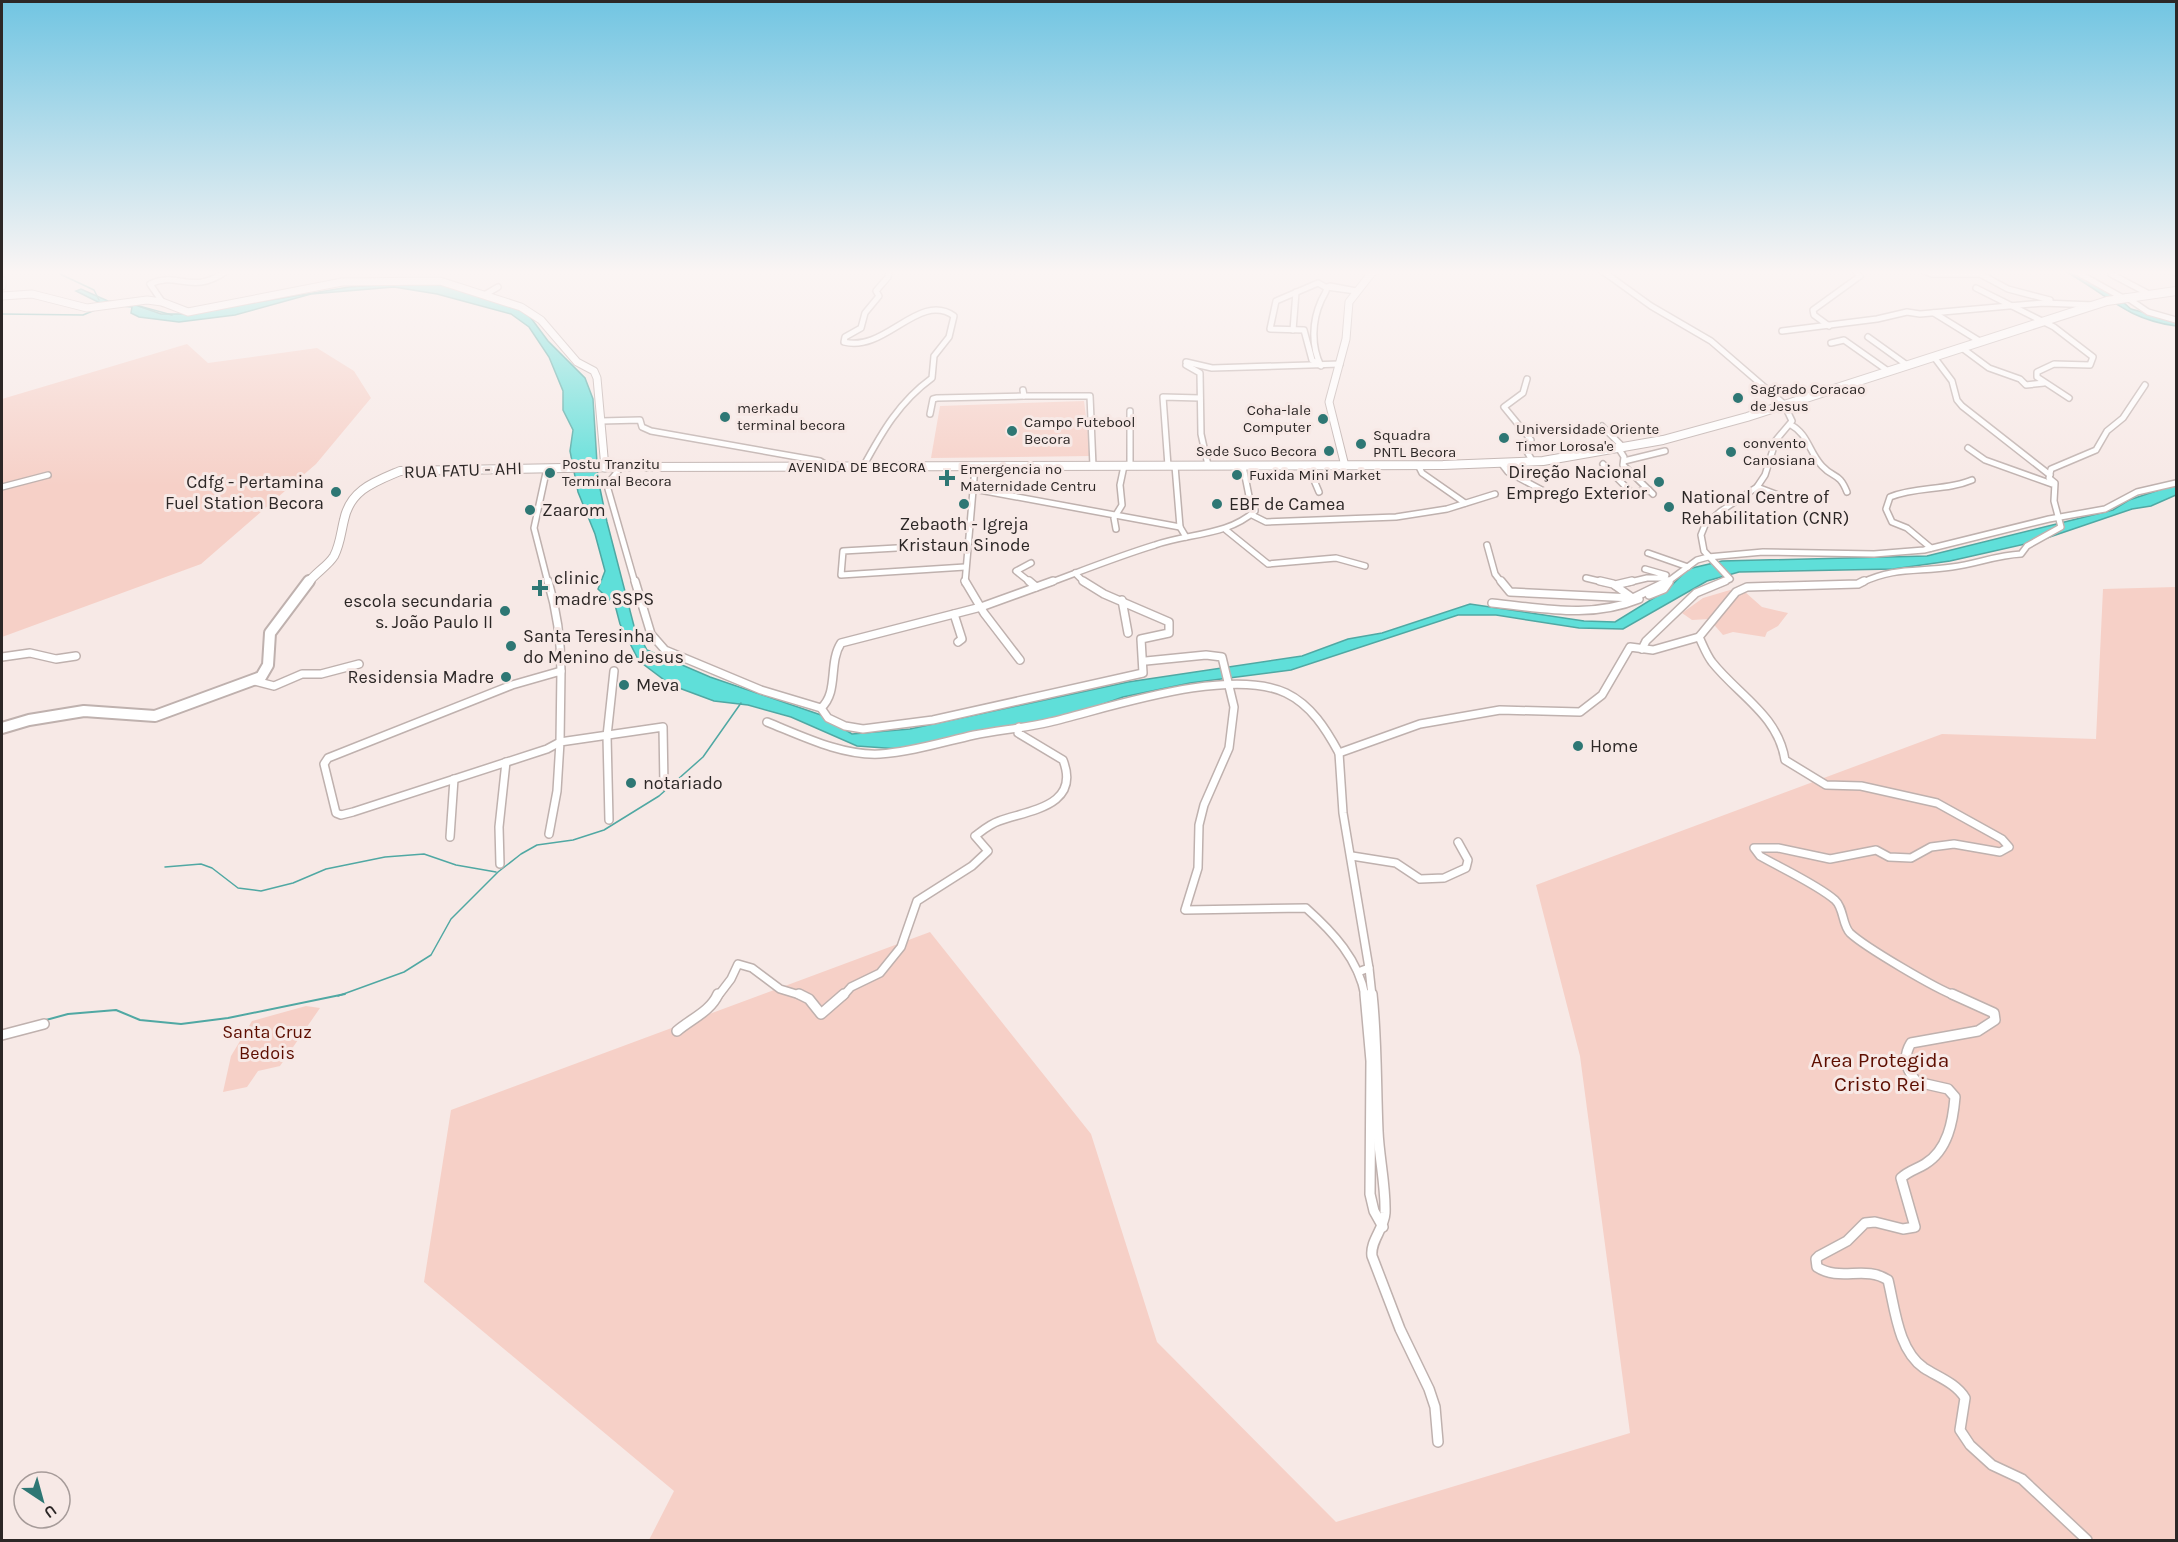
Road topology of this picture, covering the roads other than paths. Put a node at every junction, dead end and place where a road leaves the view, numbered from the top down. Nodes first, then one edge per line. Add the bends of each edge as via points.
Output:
1 (559, 342) edge
2 (844, 342) edge
3 (871, 342) edge
4 (945, 342) edge
5 (1307, 342) edge
6 (1312, 342) edge
7 (1345, 342) edge
8 (1712, 342) edge
9 (1836, 342) edge
10 (1847, 342) edge
11 (1875, 342) edge
12 (1981, 342) edge
13 (2075, 342) edge
14 (1831, 343) dead end
15 (1962, 348) junction
16 (1934, 357) junction
17 (1340, 364) junction
18 (1907, 365) junction
19 (1321, 366) junction
20 (1888, 371) junction
21 (1527, 379) dead end
22 (2044, 383) junction
23 (2145, 385) dead end
24 (1023, 390) dead end
25 (1024, 396) junction
26 (1200, 398) junction
27 (2069, 398) dead end
28 (1784, 404) junction
29 (1130, 411) dead end
30 (930, 414) dead end
31 (601, 421) junction
32 (1791, 425) junction
33 (1602, 426) dead end
34 (1622, 448) junction
35 (1968, 448) dead end
36 (1665, 452) dead end
37 (1624, 461) junction
38 (1533, 462) junction
39 (1501, 463) junction
40 (1603, 464) dead end
41 (1208, 465) junction
42 (1308, 465) junction
43 (1418, 465) junction
44 (828, 466) junction
45 (1093, 466) junction
46 (1127, 466) junction
47 (1171, 466) junction
48 (1243, 466) junction
49 (1345, 466) junction
50 (621, 467) junction
51 (863, 467) junction
52 (975, 467) junction
53 (551, 468) junction
54 (602, 468) junction
55 (48, 475) dead end
56 (2050, 475) junction
57 (1972, 480) dead end
58 (2176, 483) edge
59 (2054, 486) junction
60 (2, 487) edge
61 (1757, 487) junction
62 (974, 489) junction
63 (1319, 492) dead end
64 (1847, 492) dead end
65 (1496, 494) dead end
66 (1557, 498) dead end
67 (1786, 498) dead end
68 (1464, 503) junction
69 (1115, 515) junction
70 (1252, 515) junction
71 (2059, 519) junction
72 (1180, 527) junction
73 (1116, 529) dead end
74 (1226, 530) junction
75 (1186, 537) junction
76 (968, 544) junction
77 (1487, 545) dead end
78 (1931, 548) junction
79 (1648, 553) dead end
80 (1708, 557) junction
81 (1031, 563) dead end
82 (1365, 566) dead end
83 (965, 567) junction
84 (1688, 567) junction
85 (1646, 569) dead end
86 (1075, 573) junction
87 (1586, 578) dead end
88 (1615, 585) junction
89 (1036, 587) junction
90 (1634, 599) junction
91 (1122, 600) junction
92 (1492, 603) dead end
93 (981, 607) junction
94 (954, 614) junction
95 (1128, 633) dead end
96 (1699, 637) junction
97 (958, 642) dead end
98 (1642, 649) junction
99 (76, 656) dead end
100 (2, 657) edge
101 (1020, 660) dead end
102 (1146, 661) junction
103 (359, 664) dead end
104 (562, 671) junction
105 (614, 671) dead end
106 (255, 681) junction
107 (1230, 682) junction
108 (821, 708) junction
109 (767, 722) dead end
110 (1019, 727) junction
111 (2, 729) edge
112 (607, 736) junction
113 (560, 742) junction
114 (1339, 753) junction
115 (506, 762) junction
116 (454, 779) junction
117 (664, 786) dead end
118 (609, 820) dead end
119 (549, 834) dead end
120 (450, 837) dead end
121 (1458, 842) dead end
122 (1352, 856) junction
123 (500, 864) dead end
124 (1369, 968) junction
125 (1358, 972) junction
126 (44, 1024) dead end
127 (677, 1031) dead end
128 (2, 1035) edge
129 (1383, 1227) junction
130 (1438, 1442) dead end
131 (2087, 1540) edge

1 - 31 street via 572,358 594,371
2 - 3 street
4 - 51 street via 934,356 932,378 914,391 886,423
5 - 19 street via 1311,360
6 - 19 street
7 - 17 street
8 - 28 street
9 - 14 street
10 - 20 street
11 - 18 street
12 - 15 main road, AVENIDA DE BECORA
13 - 22 street via 2089,352 2093,360 2090,365 2061,362 2043,368 2037,377
15 - 16 main road, AVENIDA DE BECORA
15 - 22 street via 1978,363 2008,378 2020,379 2025,385
16 - 18 main road, AVENIDA DE BECORA
16 - 56 street via 1952,381 1962,406
17 - 19 street
17 - 49 street via 1329,402
18 - 20 main road, AVENIDA DE BECORA
19 - 26 street via 1212,368 1186,362 1200,374
20 - 28 main road, AVENIDA DE BECORA
21 - 38 street via 1521,395 1504,407 1532,440 1526,450
22 - 27 street
23 - 56 street via 2096,450 2063,461 2051,469
24 - 25 street
25 - 30 street via 937,398 933,399
25 - 45 street via 1090,396
26 - 41 street via 1201,434
26 - 47 street via 1163,397
28 - 32 street
28 - 34 main road, AVENIDA DE BECORA
29 - 46 street
31 - 44 street via 640,420 642,427 651,431 820,461
31 - 54 street
32 - 61 street via 1776,440
32 - 64 street via 1801,430 1822,466 1842,480
33 - 34 street
34 - 37 street
34 - 38 main road, AVENIDA DE BECORA
35 - 59 street via 1985,460 2039,477
36 - 37 street
37 - 40 street via 1623,465 1651,492 1632,493
38 - 39 main road, AVENIDA DE BECORA
39 - 43 main road, AVENIDA DE BECORA
39 - 66 street via 1508,472
41 - 47 main road, AVENIDA DE BECORA
41 - 48 main road, AVENIDA DE BECORA
42 - 48 main road, AVENIDA DE BECORA
42 - 49 main road, AVENIDA DE BECORA
42 - 63 street
43 - 49 main road, AVENIDA DE BECORA
43 - 68 street via 1422,473
44 - 50 main road, AVENIDA DE BECORA
44 - 51 main road, AVENIDA DE BECORA
45 - 46 main road, AVENIDA DE BECORA
45 - 52 main road, AVENIDA DE BECORA
46 - 47 main road, AVENIDA DE BECORA
46 - 69 street via 1120,485 1122,506
47 - 72 street
48 - 70 street via 1250,501 1255,506
50 - 54 main road, AVENIDA DE BECORA
50 - 108 street via 606,484 606,492 614,506 644,614 657,644 761,690
51 - 52 main road, AVENIDA DE BECORA
52 - 62 street
53 - 54 main road, AVENIDA DE BECORA
53 - 104 street via 534,528 555,604
53 - 106 main road, RUA FATU - AHI via 405,470 361,489 348,504 332,559 314,575 270,633 268,665
55 - 60 street
56 - 59 street
57 - 78 street via 1963,485 1933,486 1890,497 1886,509 1892,522 1907,528
58 - 71 street via 2137,492 2105,509
59 - 71 street
61 - 67 street
61 - 80 street via 1705,525 1701,545
62 - 69 street
62 - 76 street
65 - 68 street
68 - 70 street via 1396,517 1266,522
69 - 72 street
69 - 73 street
70 - 74 street
71 - 78 street
71 - 96 street via 2061,527 2027,546 2021,554 1954,567 1884,572 1858,584 1747,586 1736,592
72 - 75 street
74 - 75 street
74 - 82 street via 1268,564 1336,558
75 - 86 street
76 - 83 street
76 - 83 street via 843,551 841,574
77 - 90 street via 1495,573 1510,592
78 - 80 street via 1874,555 1762,552
79 - 84 street
80 - 84 street
80 - 98 street via 1730,579 1696,593
81 - 89 street via 1016,571
83 - 93 street via 965,582
84 - 90 street via 1670,580 1665,589
85 - 88 street via 1666,574 1665,578
86 - 89 street
86 - 91 street via 1098,592
87 - 88 street
88 - 90 street
89 - 93 street
90 - 92 street via 1627,606 1608,611 1568,613
91 - 95 street
91 - 102 street via 1169,621 1169,633 1141,639
93 - 94 street
93 - 101 street
94 - 97 street via 962,639
94 - 108 street via 840,643 831,668 830,698
96 - 98 street via 1653,650
96 - 131 street via 1710,660 1771,722 1785,746 1785,760 1826,785 1861,786 1936,803 2002,839 2009,847 2000,852 1951,843 1924,847 1911,858 1889,857 1876,850 1858,856 1817,858 1771,845 1754,848 1760,856 1837,900 1848,932 1859,940 1936,989 1994,1012 1995,1020 1978,1031 1911,1042 1905,1053 1906,1066 1917,1082 1948,1089 1955,1097 1945,1144 1928,1162 1901,1178 1915,1227 1899,1229 1869,1222 1861,1225 1845,1243 1816,1259 1817,1267 1832,1275 1863,1271 1882,1274 1888,1280 1910,1353 1920,1367 1965,1397 1960,1430 1970,1445 1992,1465 2022,1479
98 - 114 street via 1630,647 1602,695 1580,712 1500,710 1420,724
99 - 100 street via 56,659 30,653
102 - 107 street via 1214,655 1225,661
102 - 108 street via 1143,673 1135,676 880,728 845,726 828,718
103 - 106 street via 321,674 302,674 274,686
104 - 113 street
104 - 116 street via 459,705 328,758 324,764 336,813 341,815
105 - 112 street
106 - 111 main road via 155,716 84,711 29,720
107 - 110 street
107 - 114 street via 1274,688 1292,696 1317,715
107 - 125 street via 1234,707 1229,748 1202,815 1198,867 1185,910 1306,908 1333,934
109 - 110 street via 863,754
110 - 127 street via 1018,733 1064,760 1068,779 1064,791 1034,812 1000,821 975,836 988,851 972,866 916,901 901,947 880,973 851,987 835,1005 820,1014 812,1002 796,992 785,992 756,970 738,964 714,1006 693,1016
112 - 113 street
112 - 117 street via 663,728
112 - 118 street
113 - 115 street
113 - 119 street
114 - 122 street via 1343,813
115 - 116 street
115 - 123 street via 499,827
116 - 120 street
121 - 122 street via 1468,860 1466,868 1452,876 1428,880 1420,879 1399,862
122 - 124 street
124 - 125 street
124 - 129 street via 1377,1038
125 - 129 street via 1370,1050 1372,1209
126 - 128 street
129 - 130 street via 1371,1249 1372,1256 1400,1329 1429,1389

